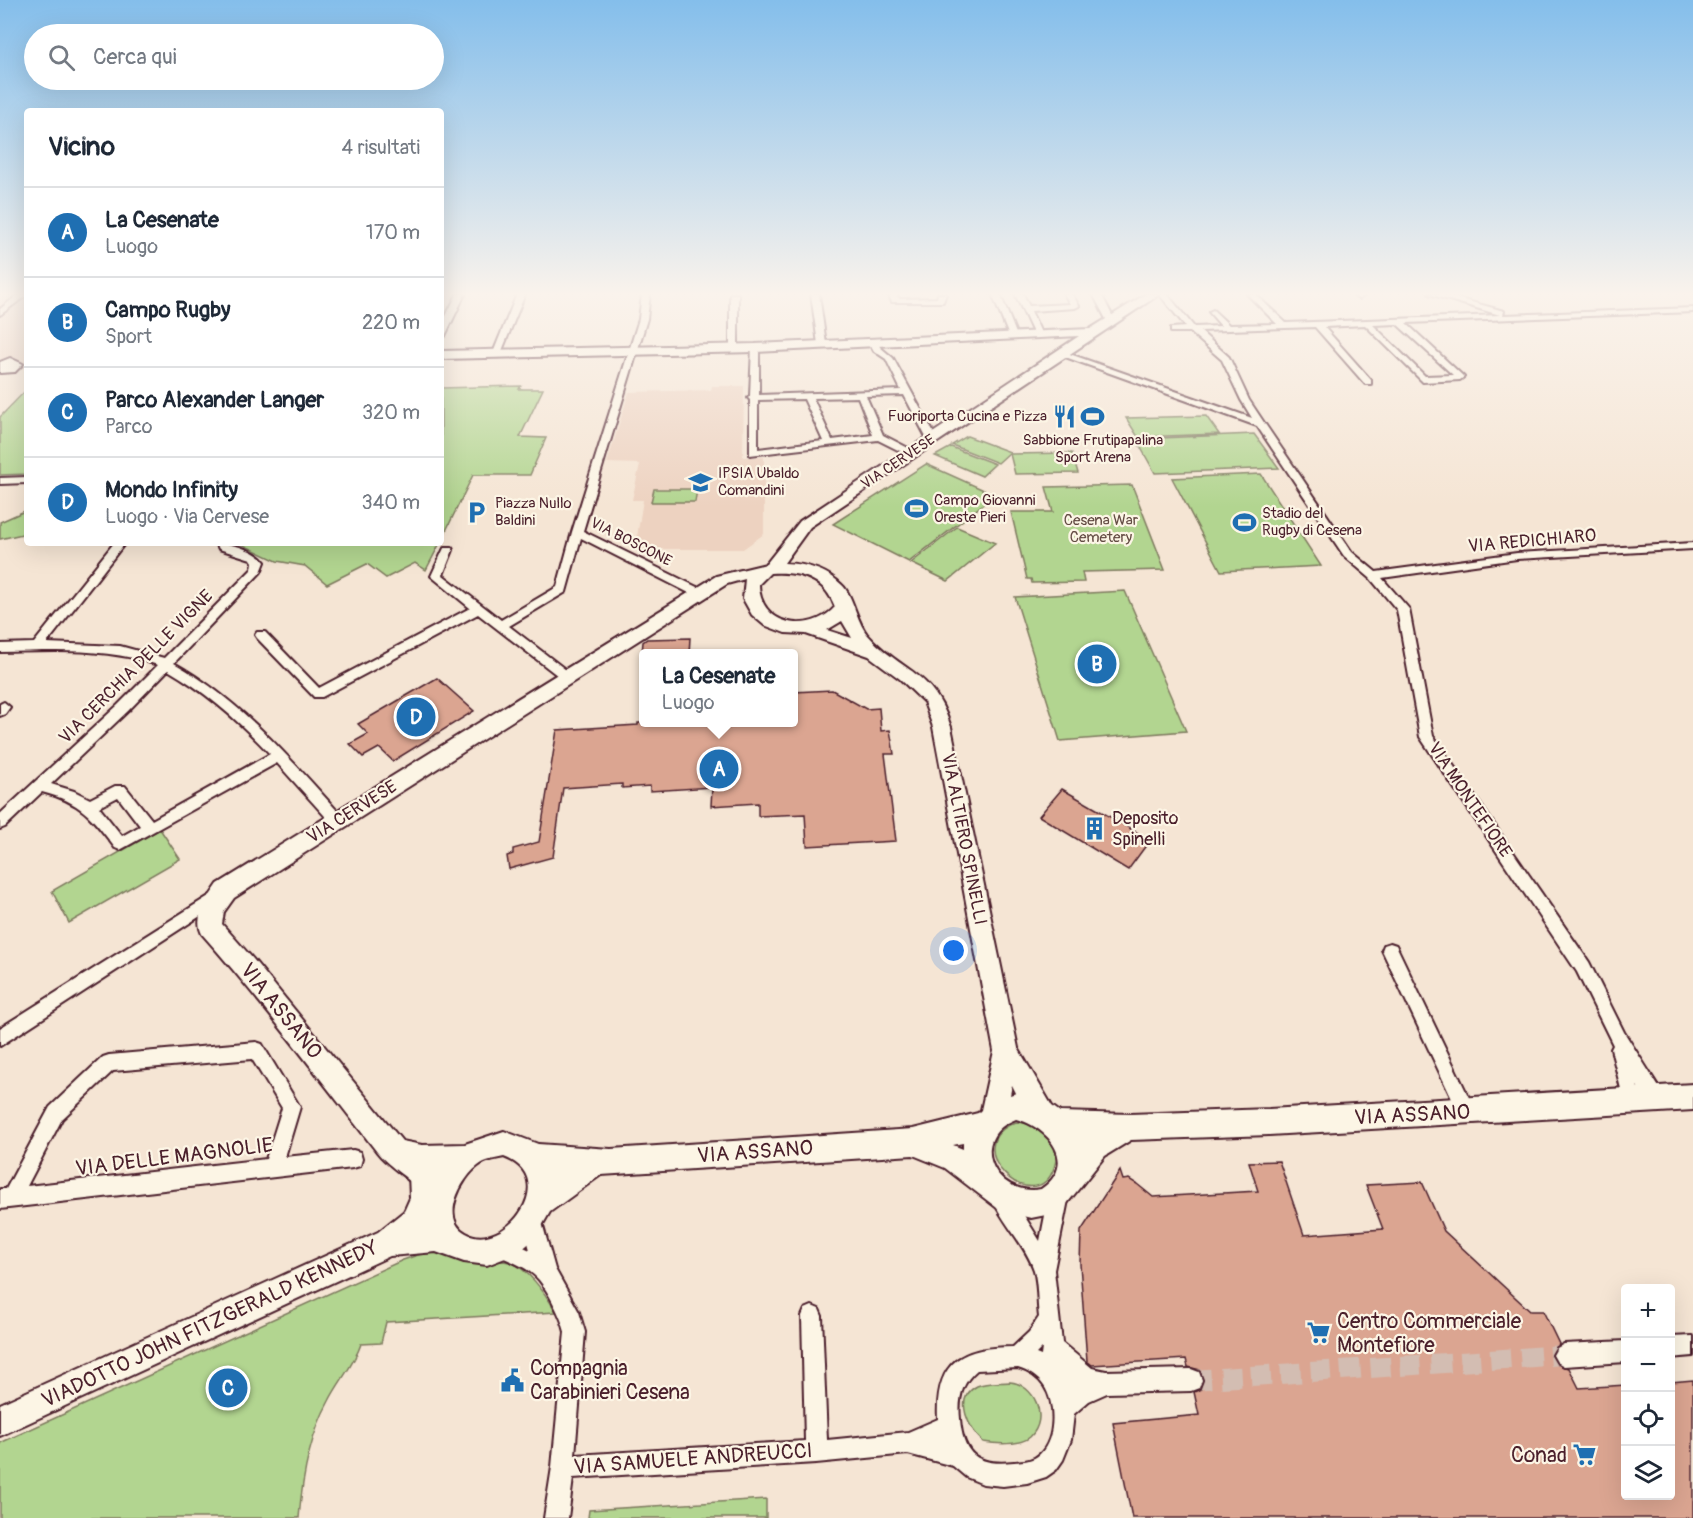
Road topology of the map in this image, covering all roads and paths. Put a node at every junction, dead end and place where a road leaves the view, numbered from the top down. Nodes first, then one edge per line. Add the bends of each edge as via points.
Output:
1 (627, 365) edge
2 (754, 365) edge
3 (893, 365) edge
4 (1045, 365) edge
5 (1092, 365) edge
6 (1229, 365) edge
7 (1353, 365) edge
8 (1409, 365) edge
9 (1447, 365) edge
10 (1368, 382) dead end
11 (907, 392) junction
12 (861, 394) junction
13 (807, 396) junction
14 (752, 398) junction
15 (1260, 424) junction
16 (879, 437) junction
17 (933, 439) junction
18 (829, 444) junction
19 (911, 453) junction
20 (24, 480) edge
21 (0, 481) edge
22 (577, 532) junction
23 (797, 537) junction
24 (118, 546) edge
25 (222, 546) edge
26 (1693, 546) edge
27 (448, 550) dead end
28 (767, 570) junction
29 (814, 573) junction
30 (1374, 576) junction
31 (702, 592) junction
32 (750, 600) junction
33 (479, 608) junction
34 (844, 608) junction
35 (501, 625) junction
36 (808, 630) junction
37 (261, 635) dead end
38 (0, 648) edge
39 (37, 648) junction
40 (876, 653) junction
41 (167, 662) junction
42 (566, 676) junction
43 (278, 756) junction
44 (40, 786) junction
45 (91, 805) junction
46 (338, 821) junction
47 (0, 823) edge
48 (150, 828) junction
49 (226, 891) junction
50 (181, 921) junction
51 (210, 927) junction
52 (1390, 950) dead end
53 (0, 1038) edge
54 (1618, 1038) junction
55 (1006, 1051) junction
56 (1693, 1097) edge
57 (1659, 1101) junction
58 (1632, 1103) junction
59 (1467, 1112) junction
60 (1049, 1118) junction
61 (988, 1119) junction
62 (1130, 1126) junction
63 (913, 1142) junction
64 (396, 1153) junction
65 (468, 1157) junction
66 (534, 1157) junction
67 (353, 1159) dead end
68 (596, 1162) junction
69 (273, 1168) junction
70 (418, 1168) junction
71 (1064, 1185) junction
72 (993, 1189) junction
73 (5, 1199) edge
74 (441, 1199) junction
75 (536, 1211) junction
76 (397, 1235) junction
77 (453, 1241) junction
78 (500, 1246) junction
79 (1044, 1270) junction
80 (546, 1273) junction
81 (812, 1316) dead end
82 (1049, 1320) junction
83 (1693, 1346) edge
84 (1052, 1348) junction
85 (1675, 1348) edge
86 (1621, 1351) edge
87 (1564, 1355) tunnel mouth
88 (1018, 1357) junction
89 (1097, 1380) junction
90 (1191, 1380) tunnel mouth
91 (1054, 1381) junction
92 (1062, 1410) junction
93 (0, 1420) edge
94 (950, 1426) junction
95 (908, 1443) junction
96 (816, 1452) junction
97 (961, 1457) junction
98 (563, 1467) junction
99 (556, 1518) edge

1 - 22 street, VIA BOSCONE
2 - 14 street
3 - 11 street
4 - 17 main road, VIA CERVESE
5 - 15 street
6 - 15 street, VIA MONTEFIORE
7 - 10 street
8 - 9 street via 1423,379 1460,377
11 - 12 street
11 - 17 street
12 - 13 street
12 - 16 street
13 - 14 street
13 - 18 street
14 - 18 street via 753,453
15 - 30 street, VIA MONTEFIORE via 1348,554
16 - 18 street
16 - 19 street
17 - 19 main road, VIA CERVESE
19 - 23 main road, VIA CERVESE via 805,524
20 - 21 street
22 - 31 street, VIA BOSCONE
22 - 35 street via 562,589
23 - 28 main road, VIA CERVESE
23 - 29 main road
24 - 39 street
25 - 41 street, VIA CERCHIA DELLE VIGNE via 255,557 259,562 257,570
26 - 30 street, VIA REDICHIARO via 1517,556
27 - 33 street via 437,576
28 - 29 main road via 789,566
28 - 31 main road, VIA CERVESE via 731,577
28 - 32 main road via 751,583
29 - 34 main road via 837,589
30 - 54 street, VIA MONTEFIORE via 1403,609 1428,737 1583,967
31 - 32 main road via 737,591
31 - 42 main road, VIA CERVESE
32 - 36 main road via 759,613 776,624
33 - 35 street
33 - 37 street via 318,694
34 - 36 main road via 827,626
34 - 40 main road, VIA ALTIERO SPINELLI via 859,639
35 - 42 street
36 - 40 main road, VIA ALTIERO SPINELLI
38 - 39 street
39 - 41 street via 106,649
40 - 55 main road, VIA ALTIERO SPINELLI via 907,673 931,699 942,727
41 - 43 street via 194,677
41 - 44 street, VIA CERCHIA DELLE VIGNE
42 - 46 main road, VIA CERVESE
43 - 46 street
43 - 48 street
44 - 45 street via 71,793
44 - 47 street, VIA CERCHIA DELLE VIGNE
45 - 48 street via 120,790
45 - 48 street via 120,844
46 - 49 main road, VIA CERVESE
49 - 50 street, VIA CERVESE
49 - 51 main road via 213,909
50 - 51 street via 195,920
50 - 53 street, VIA CERVESE
51 - 64 main road, VIA ASSANO
52 - 59 street
54 - 57 street, VIA MONTEFIORE
54 - 58 street, VIA MONTEFIORE
55 - 60 main road, VIA ALTIERO SPINELLI
55 - 61 main road, VIA ALTIERO SPINELLI
56 - 57 main road, VIA ASSANO
57 - 58 main road, VIA ASSANO
58 - 59 main road, VIA ASSANO
59 - 62 main road, VIA ASSANO
60 - 61 main road via 1016,1106
60 - 62 main road, VIA ASSANO
60 - 71 main road via 1070,1150
61 - 63 main road, VIA ASSANO
61 - 72 main road via 976,1138 975,1153 979,1168
62 - 71 main road, VIA ASSANO via 1096,1147
63 - 68 main road, VIA ASSANO
63 - 72 main road, VIA ASSANO via 954,1159
64 - 65 main road via 422,1158
64 - 70 main road, VIA ASSANO
65 - 66 main road via 504,1144 515,1145
65 - 74 main road via 446,1183
66 - 68 main road, VIA ASSANO
66 - 75 main road via 543,1185
67 - 69 street, VIA DELLE MAGNOLIE
68 - 75 main road
69 - 73 street, VIA DELLE MAGNOLIE
69 - 73 street via 291,1107 256,1050 109,1063 56,1113
70 - 74 main road, VIA ASSANO
70 - 76 street via 420,1198
71 - 72 main road via 1038,1204 1018,1203
71 - 79 street
72 - 79 street via 1027,1235
74 - 76 main road, VIADOTTO JOHN FITZGERALD KENNEDY
74 - 77 main road via 444,1230
75 - 78 main road via 523,1230
75 - 80 street, VIA SAMUELE ANDREUCCI
76 - 77 main road, VIADOTTO JOHN FITZGERALD KENNEDY
76 - 93 main road, VIADOTTO JOHN FITZGERALD KENNEDY
77 - 78 main road via 474,1250
78 - 80 street, VIA SAMUELE ANDREUCCI
79 - 82 street
80 - 98 street, VIA SAMUELE ANDREUCCI via 572,1319 575,1332
81 - 96 street
82 - 84 street
82 - 88 street
83 - 85 street
84 - 89 street
84 - 91 street
86 - 87 street
88 - 91 street via 1032,1362
88 - 94 street via 968,1363 955,1379 949,1400
89 - 90 street
89 - 91 street
89 - 92 street
91 - 92 street
92 - 97 street via 1061,1435 1055,1452 1039,1468 985,1476
94 - 95 street, VIA SAMUELE ANDREUCCI
94 - 97 street via 953,1444
95 - 96 street, VIA SAMUELE ANDREUCCI
95 - 97 street
96 - 98 street, VIA SAMUELE ANDREUCCI
98 - 99 street

